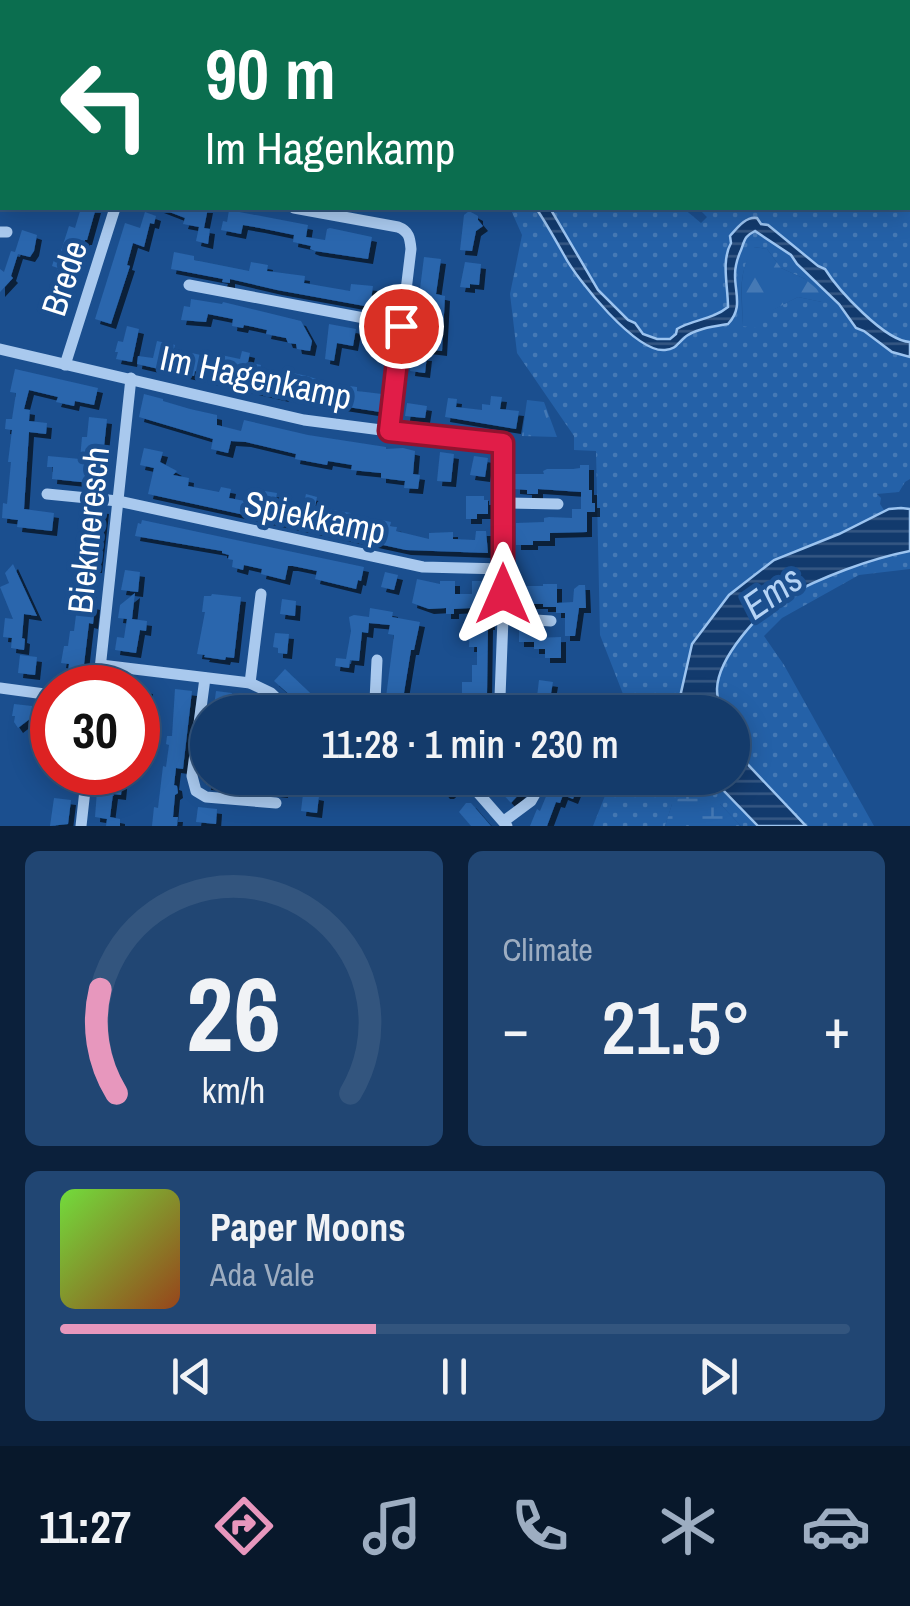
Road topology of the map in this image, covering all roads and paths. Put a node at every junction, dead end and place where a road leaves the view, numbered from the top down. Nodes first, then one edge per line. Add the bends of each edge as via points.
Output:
1 (114, 210) edge
2 (304, 210) edge
3 (190, 285) dead end
4 (401, 326) junction
5 (0, 349) edge
6 (65, 365) junction
7 (131, 378) junction
8 (389, 431) junction
9 (48, 494) dead end
10 (118, 500) junction
11 (503, 503) junction
12 (558, 504) dead end
13 (503, 569) junction
14 (261, 594) dead end
15 (503, 618) junction
16 (552, 621) dead end
17 (378, 660) dead end
18 (101, 665) edge
19 (160, 672) edge
20 (205, 678) junction
21 (250, 683) junction
22 (0, 688) edge
23 (30, 692) edge
24 (272, 695) edge
25 (375, 695) edge
26 (500, 695) edge
27 (84, 795) edge
28 (480, 795) edge
29 (534, 795) edge
30 (276, 803) dead end
31 (505, 824) edge
32 (80, 826) edge

1 - 6 street, Brede
2 - 4 street via 405,230 411,249
3 - 4 street
4 - 8 street
5 - 6 street, Im Hagenkamp
6 - 7 street, Im Hagenkamp
7 - 8 street, Im Hagenkamp via 304,420
7 - 10 street, Biekmeresch
8 - 11 street, Im Hagenkamp via 503,443
9 - 10 street, Spiekkamp
10 - 13 street, Spiekkamp via 422,567
10 - 18 street, Biekmeresch
11 - 12 street
11 - 13 street
13 - 15 street
14 - 21 street
15 - 16 street
15 - 26 street
17 - 25 street
19 - 20 street
20 - 21 street
20 - 30 street via 192,776 196,791
21 - 24 street
22 - 23 street
27 - 32 street
28 - 31 street
29 - 31 street

